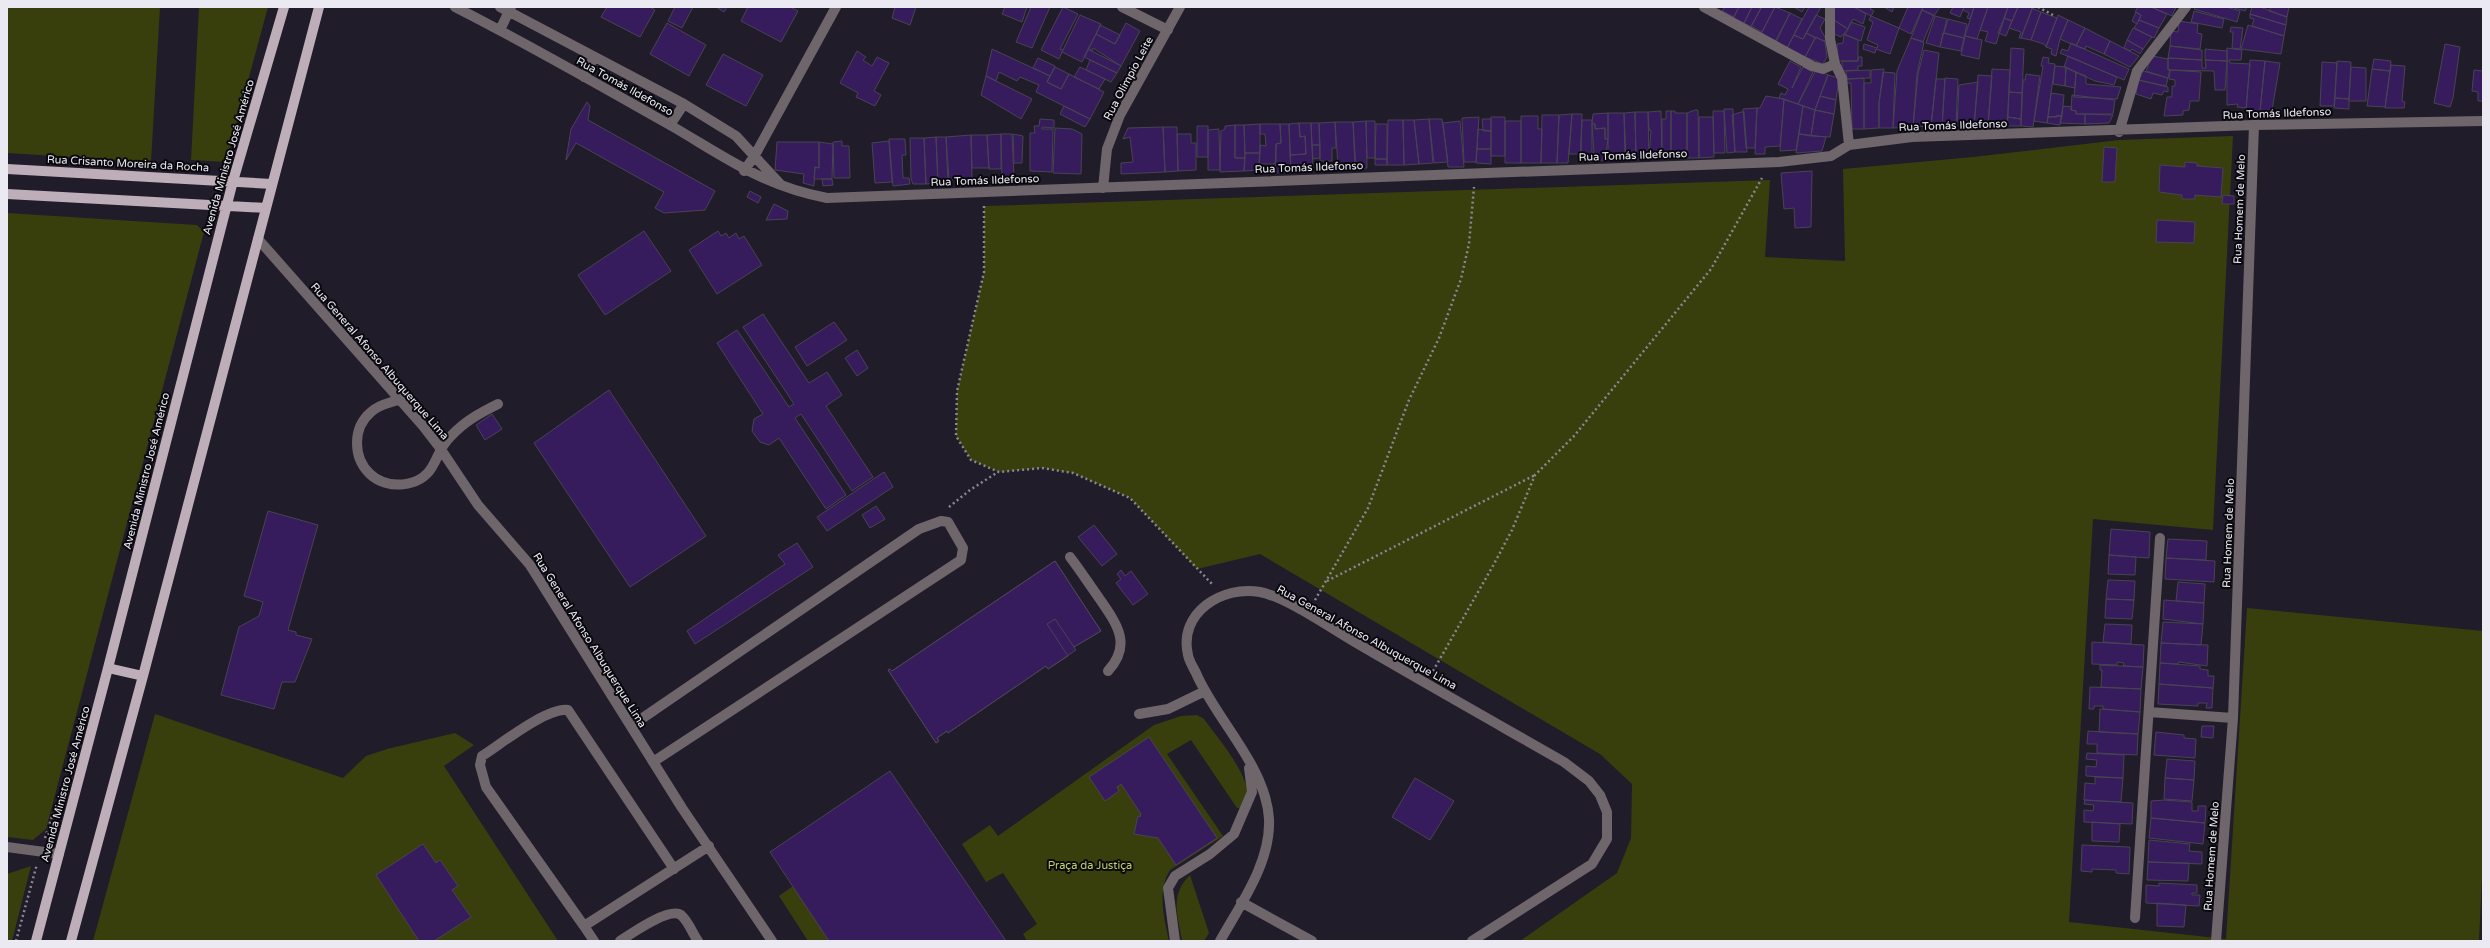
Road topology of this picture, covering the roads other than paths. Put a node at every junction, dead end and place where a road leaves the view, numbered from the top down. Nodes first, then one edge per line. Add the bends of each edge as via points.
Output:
1 (284, 7) edge
2 (319, 7) edge
3 (455, 7) edge
4 (836, 7) edge
5 (1122, 7) edge
6 (1180, 7) edge
7 (1704, 7) edge
8 (1830, 7) edge
9 (2186, 7) edge
10 (506, 8) edge
11 (500, 30) junction
12 (1168, 30) junction
13 (594, 57) junction
14 (1835, 64) junction
15 (584, 77) junction
16 (684, 104) junction
17 (2483, 121) edge
18 (2254, 125) junction
19 (670, 126) junction
20 (2119, 132) junction
21 (1849, 145) junction
22 (755, 155) junction
23 (7, 169) edge
24 (744, 171) junction
25 (233, 181) junction
26 (272, 184) junction
27 (782, 186) junction
28 (1103, 188) junction
29 (7, 194) edge
30 (226, 206) junction
31 (266, 208) junction
32 (258, 239) junction
33 (398, 400) junction
34 (498, 404) dead end
35 (440, 448) junction
36 (2160, 538) dead end
37 (1070, 557) dead end
38 (108, 668) junction
39 (1108, 671) dead end
40 (143, 676) junction
41 (1203, 692) junction
42 (2150, 712) junction
43 (1139, 714) dead end
44 (2233, 718) junction
45 (631, 726) junction
46 (653, 762) junction
47 (1248, 762) junction
48 (709, 846) junction
49 (7, 847) edge
50 (59, 854) junction
51 (674, 869) junction
52 (1241, 902) junction
53 (2135, 918) dead end
54 (584, 926) junction
55 (36, 941) edge
56 (71, 941) edge
57 (594, 941) edge
58 (620, 941) edge
59 (698, 941) edge
60 (772, 941) edge
61 (1175, 941) edge
62 (1220, 941) edge
63 (1312, 941) edge
64 (1472, 941) edge
65 (2216, 941) edge

1 - 25 main road, Avenida Ministro José Américo
2 - 26 main road
3 - 11 street, Rua Tomás Ildefonso
4 - 22 street
5 - 12 street
6 - 12 street, Rua Olímpio Leite
7 - 14 street via 1812,66 1823,69
8 - 14 street via 1830,39
9 - 20 street via 2136,71
10 - 11 street
10 - 13 street, Rua Tomás Ildefonso
11 - 15 street, Rua Tomás Ildefonso
12 - 28 street, Rua Olímpio Leite via 1120,115 1107,149
13 - 15 street
13 - 16 street, Rua Tomás Ildefonso
14 - 21 street via 1842,78
15 - 19 street, Rua Tomás Ildefonso
16 - 19 street
16 - 22 street, Rua Tomás Ildefonso via 736,136
17 - 18 street, Rua Tomás Ildefonso
18 - 20 street, Rua Tomás Ildefonso
18 - 44 street, Rua Homem de Melo
19 - 24 street, Rua Tomás Ildefonso
20 - 21 street, Rua Tomás Ildefonso via 1912,137
21 - 28 street, Rua Tomás Ildefonso via 1831,156 1770,162
22 - 24 street
22 - 27 street, Rua Tomás Ildefonso
23 - 25 main road, Rua Crisanto Moreira da Rocha
24 - 27 street, Rua Tomás Ildefonso
25 - 26 main road, Rua Crisanto Moreira da Rocha
25 - 30 main road, Avenida Ministro José Américo
26 - 31 main road
27 - 28 street, Rua Tomás Ildefonso via 827,198
29 - 30 main road
30 - 31 main road
30 - 38 main road, Avenida Ministro José Américo
31 - 32 main road
32 - 33 street, Rua General Afonso Albuquerque Lima
32 - 40 main road
33 - 35 street, Rua General Afonso Albuquerque Lima
33 - 35 street via 376,408 362,423 357,436 357,451 362,464 371,475 383,482 397,485 410,483 423,477 432,468
34 - 35 street via 472,417
35 - 45 street, Rua General Afonso Albuquerque Lima via 478,505 530,565
36 - 42 street
37 - 39 street via 1115,621 1120,633 1120,655
38 - 40 main road
38 - 50 main road, Avenida Ministro José Américo
40 - 56 main road
41 - 43 street via 1168,709
41 - 47 street, Rua General Afonso Albuquerque Lima
41 - 64 street, Rua General Afonso Albuquerque Lima via 1188,656 1187,638 1191,622 1204,606 1222,595 1236,591 1261,592 1564,762 1589,781 1600,795 1608,812 1607,839 1592,864
42 - 44 street
42 - 53 street
44 - 65 street, Rua Homem de Melo
45 - 46 street, Rua General Afonso Albuquerque Lima
45 - 46 street via 919,530 941,521 948,522 963,548 962,560
46 - 48 street, Rua General Afonso Albuquerque Lima
47 - 52 street, Rua General Afonso Albuquerque Lima via 1264,792 1269,820 1266,847 1258,870
47 - 61 street via 1252,792 1234,834 1210,854 1175,876 1168,888
48 - 51 street
48 - 60 street, Rua General Afonso Albuquerque Lima
49 - 50 street
50 - 55 main road, Avenida Ministro José Américo
51 - 54 street
51 - 54 street via 568,710 562,709 537,720 482,756 482,779
52 - 62 street, Rua General Afonso Albuquerque Lima
52 - 63 street
54 - 57 street
58 - 59 street via 671,913 679,914 685,920

